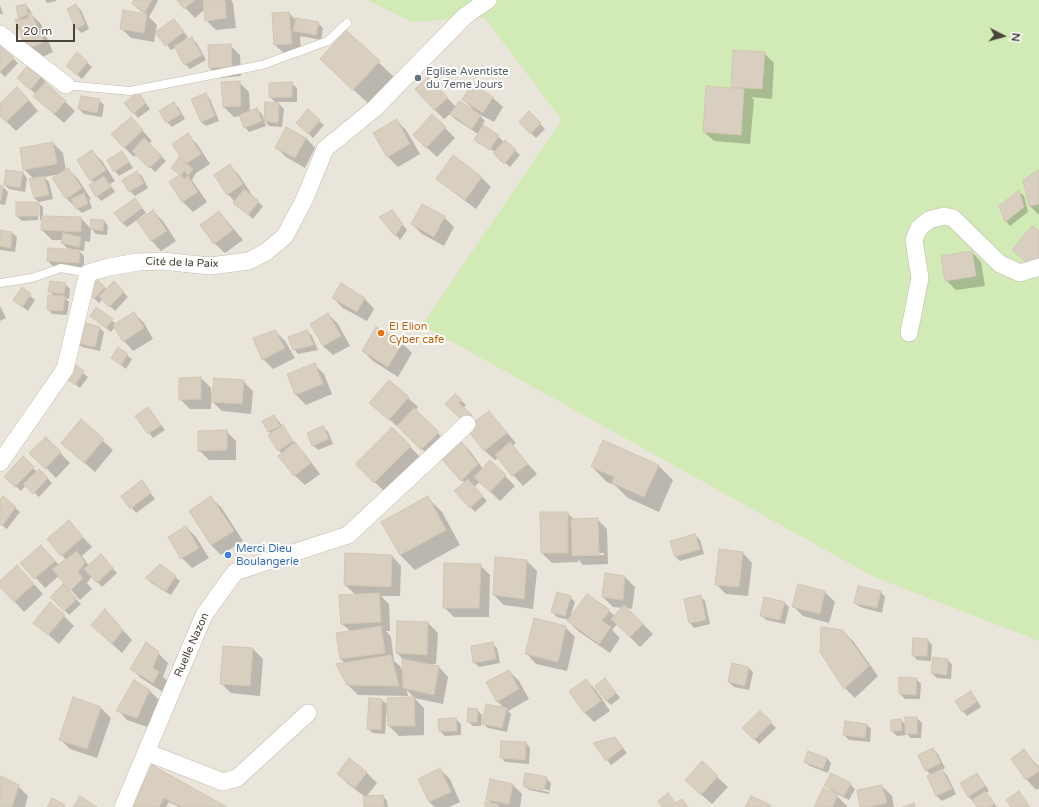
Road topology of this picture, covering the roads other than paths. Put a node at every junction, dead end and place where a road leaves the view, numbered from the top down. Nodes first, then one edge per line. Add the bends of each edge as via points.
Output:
1 (488, 0) edge
2 (347, 23) dead end
3 (0, 34) edge
4 (66, 85) joint
5 (1039, 268) edge
6 (88, 273) junction
7 (0, 283) edge
8 (909, 333) dead end
9 (468, 424) dead end
10 (0, 463) edge
11 (308, 713) dead end
12 (146, 752) junction
13 (123, 807) edge

1 - 6 street, Cité de la Paix via 465,16 374,108 325,149 306,198 285,236 266,252 249,261 210,266 162,261 138,262 108,266
2 - 4 lane via 328,41 262,65 130,91
3 - 4 street
5 - 8 street via 1020,273 1000,264 953,218 944,216 929,220 919,228 914,240 920,278
6 - 7 lane via 61,268 32,278
6 - 10 street via 66,368
9 - 12 street, Ruelle Nazon via 348,535 235,572 204,615
11 - 12 street via 236,778 223,782
12 - 13 street, Ruelle Nazon

